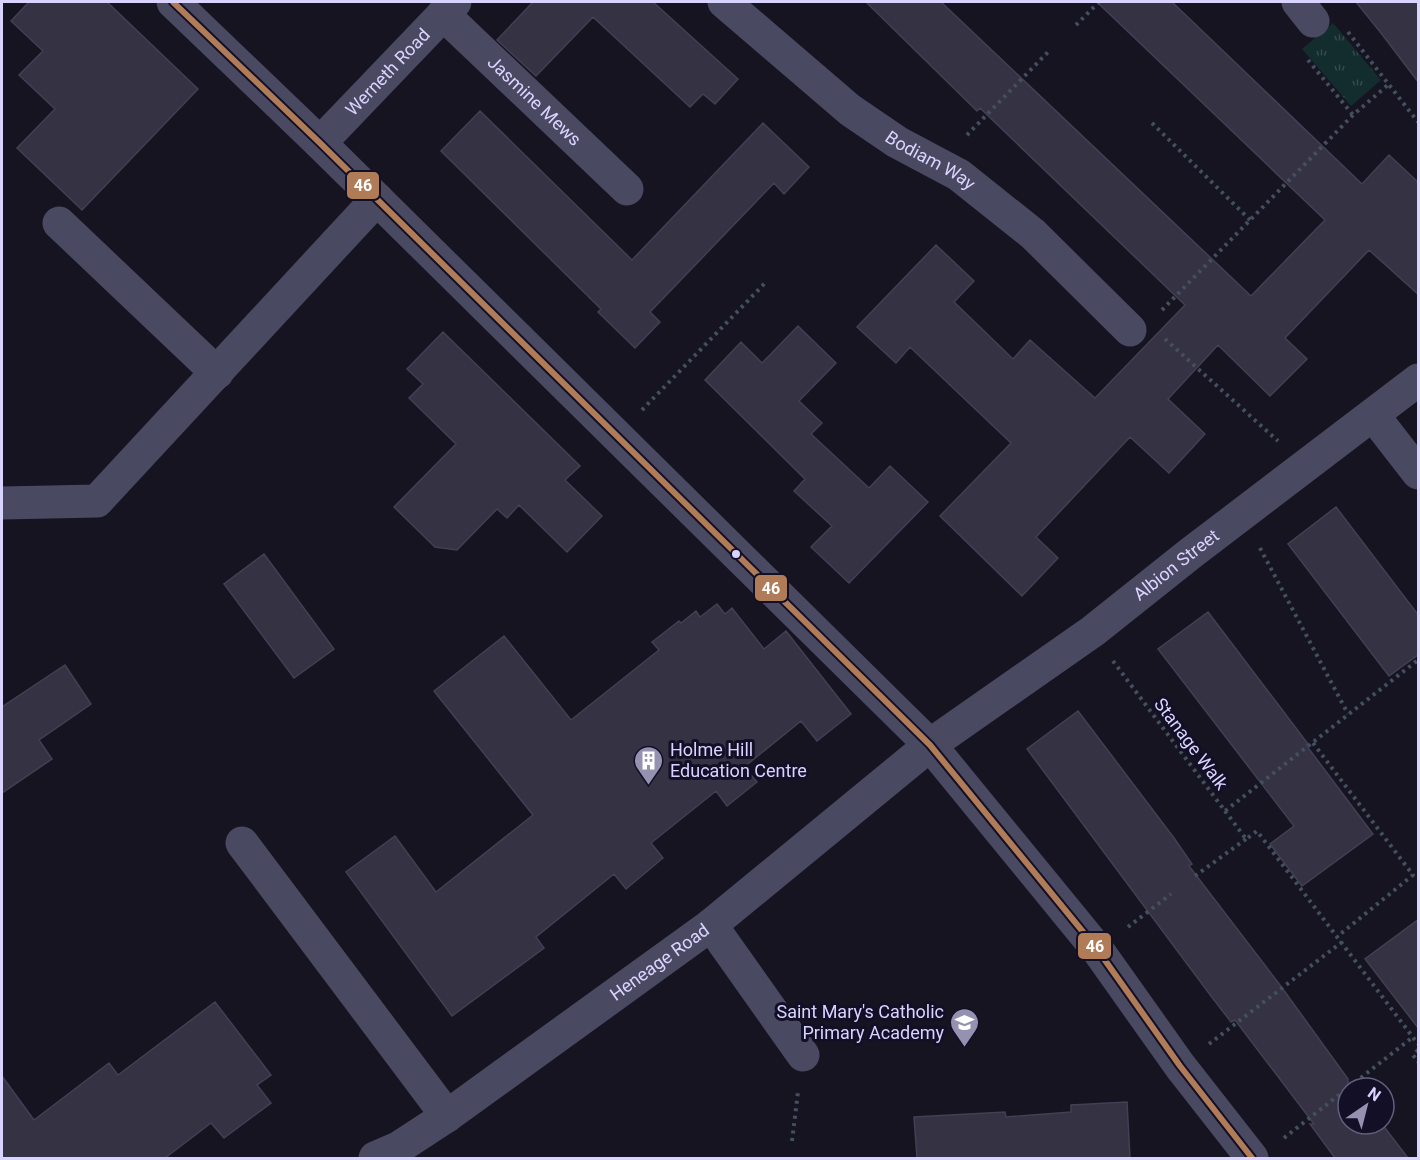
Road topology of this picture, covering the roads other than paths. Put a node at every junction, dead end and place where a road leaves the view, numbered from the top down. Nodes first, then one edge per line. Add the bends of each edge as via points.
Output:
1 (173, 2) edge
2 (724, 2) edge
3 (449, 8) edge
4 (320, 143) junction
5 (627, 189) dead end
6 (377, 199) junction
7 (59, 224) dead end
8 (1139, 327) road end
9 (217, 374) junction
10 (1419, 380) edge
11 (1373, 415) junction
12 (1419, 473) edge
13 (2, 503) edge
14 (930, 745) junction
15 (242, 843) dead end
16 (711, 925) junction
17 (803, 1055) road end
18 (447, 1116) junction
19 (1264, 1151) edge
20 (391, 1155) edge

1 - 4 street
2 - 8 street, Bodiam Way via 850,110 897,142 959,175
3 - 4 street, Werneth Road
3 - 5 street, Jasmine Mews
4 - 6 street
6 - 9 street
6 - 14 street
7 - 9 street
9 - 13 street via 97,501
10 - 11 street, Albion Street
11 - 12 street
11 - 14 street, Albion Street via 1092,631
14 - 16 street, Heneage Road
14 - 19 street via 1097,949 1180,1066
15 - 18 street
16 - 17 street
16 - 18 street, Heneage Road
18 - 20 street, Heneage Road

